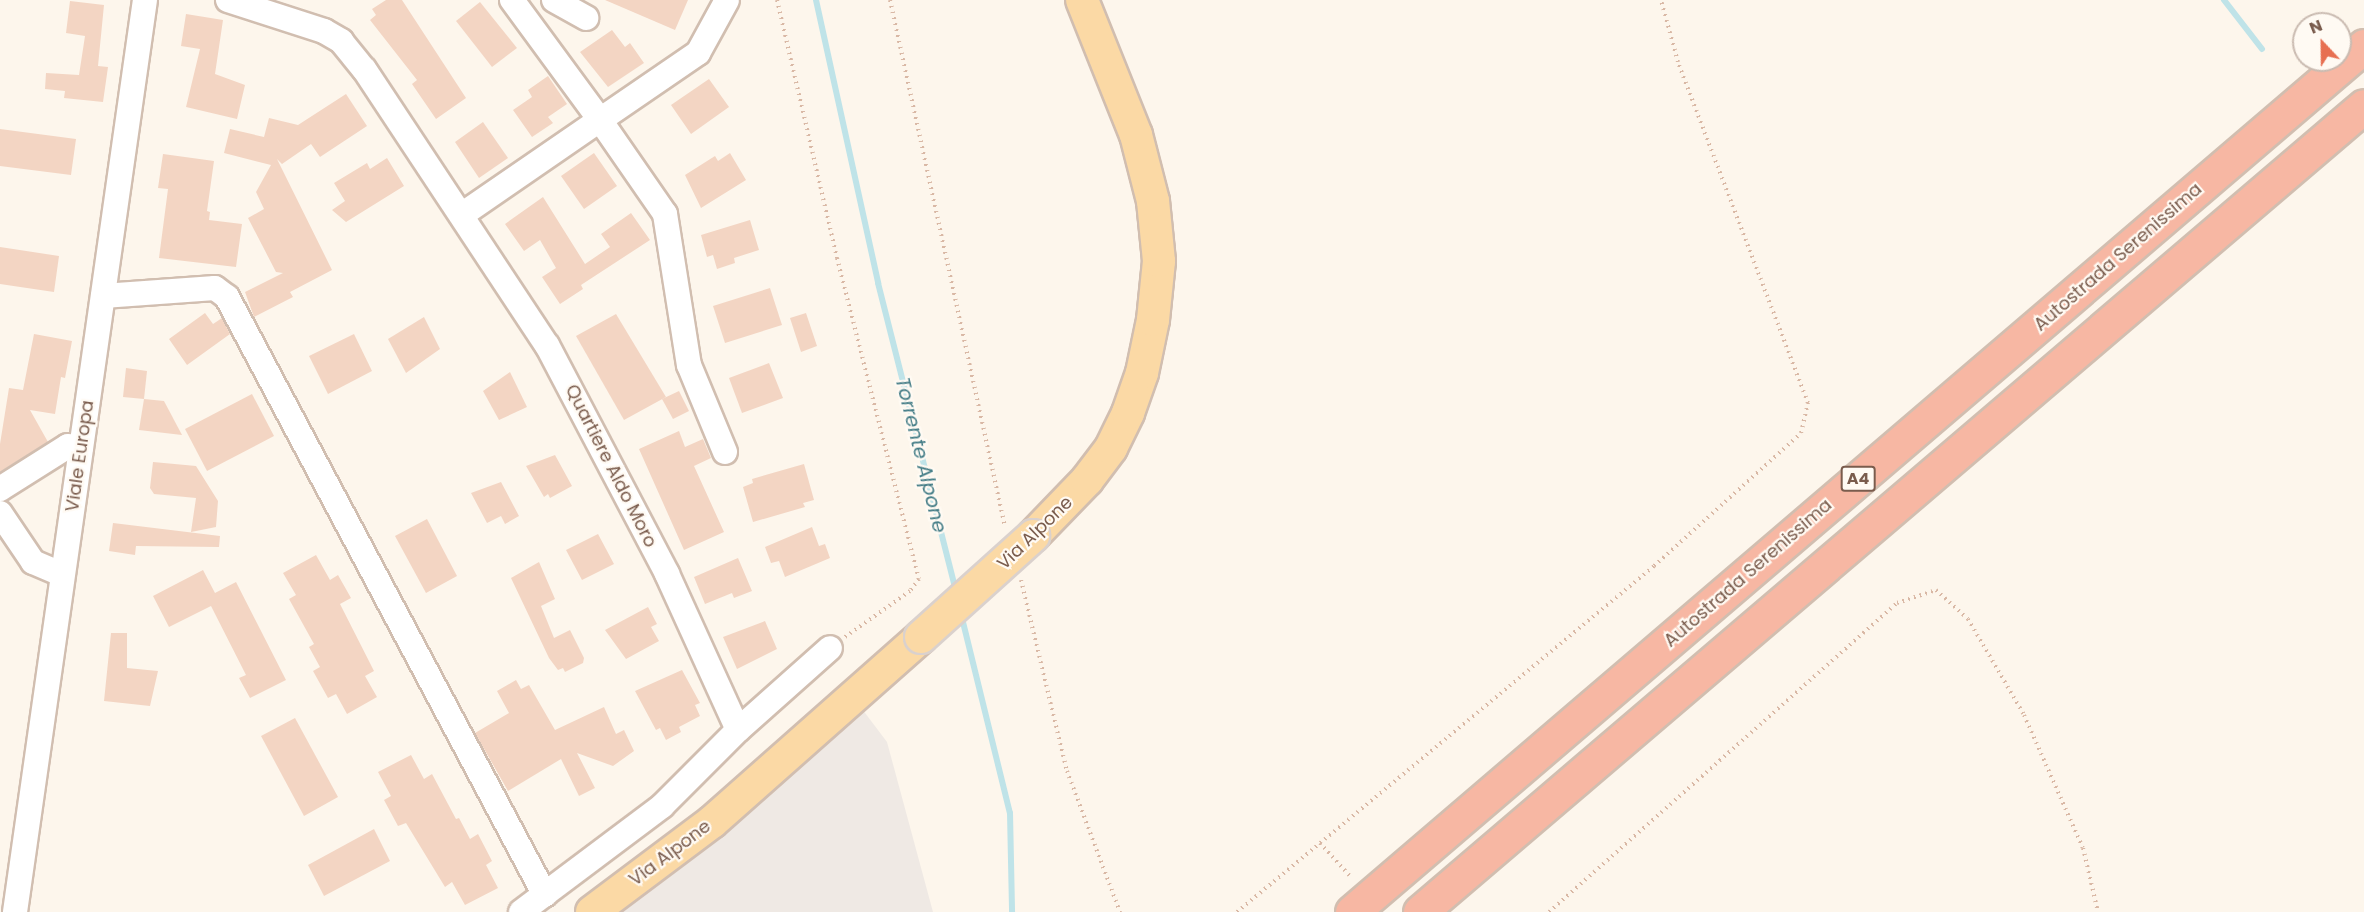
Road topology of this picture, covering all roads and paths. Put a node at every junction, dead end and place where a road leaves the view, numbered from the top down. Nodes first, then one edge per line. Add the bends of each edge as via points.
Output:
1 (145, 0) edge
2 (228, 0) edge
3 (512, 0) edge
4 (554, 0) edge
5 (727, 0) edge
6 (777, 0) edge
7 (890, 0) edge
8 (1082, 0) edge
9 (1661, 0) edge
10 (586, 18) dead end
11 (2364, 46) edge
12 (2364, 106) edge
13 (600, 120) junction
14 (463, 214) junction
15 (103, 296) junction
16 (81, 448) junction
17 (725, 452) dead end
18 (0, 489) edge
19 (0, 513) edge
20 (1020, 535) junction
21 (1019, 570) dead end
22 (61, 574) junction
23 (830, 648) joint
24 (738, 730) junction
25 (1320, 843) junction
26 (1350, 876) dead end
27 (544, 895) junction
28 (15, 912) edge
29 (521, 912) edge
30 (592, 912) edge
31 (1120, 912) edge
32 (1238, 912) edge
33 (1352, 912) edge
34 (1420, 912) edge
35 (1549, 912) edge
36 (2098, 912) edge

1 - 15 street, Viale Europa
2 - 14 street, Quartiere Aldo Moro via 324,31 341,41
3 - 13 street
4 - 10 street
5 - 13 street via 698,53
6 - 23 path via 837,258 919,579 910,591
7 - 20 path
8 - 20 main road, Via Alpone via 1136,135 1153,201 1158,273 1143,373 1111,448 1088,480
9 - 25 path via 1678,62 1808,403 1801,432 1654,566
11 - 33 highway, Autostrada Serenissima / A4
12 - 34 highway, A4
13 - 14 street
13 - 17 street via 665,214 689,365
14 - 24 street, Quartiere Aldo Moro via 547,345 589,420 667,574
15 - 16 street, Viale Europa
15 - 27 street via 215,288 227,297
16 - 18 street via 68,446
16 - 22 street, Viale Europa
19 - 22 street via 33,562
20 - 30 main road, Via Alpone, bridge via 921,637 712,822
21 - 31 path via 1067,771
22 - 28 street, Viale Europa
23 - 24 street
24 - 27 street via 662,806
25 - 26 path
25 - 32 path
27 - 29 street
35 - 36 path via 1897,603 1936,590 1968,619 2024,715 2083,848

